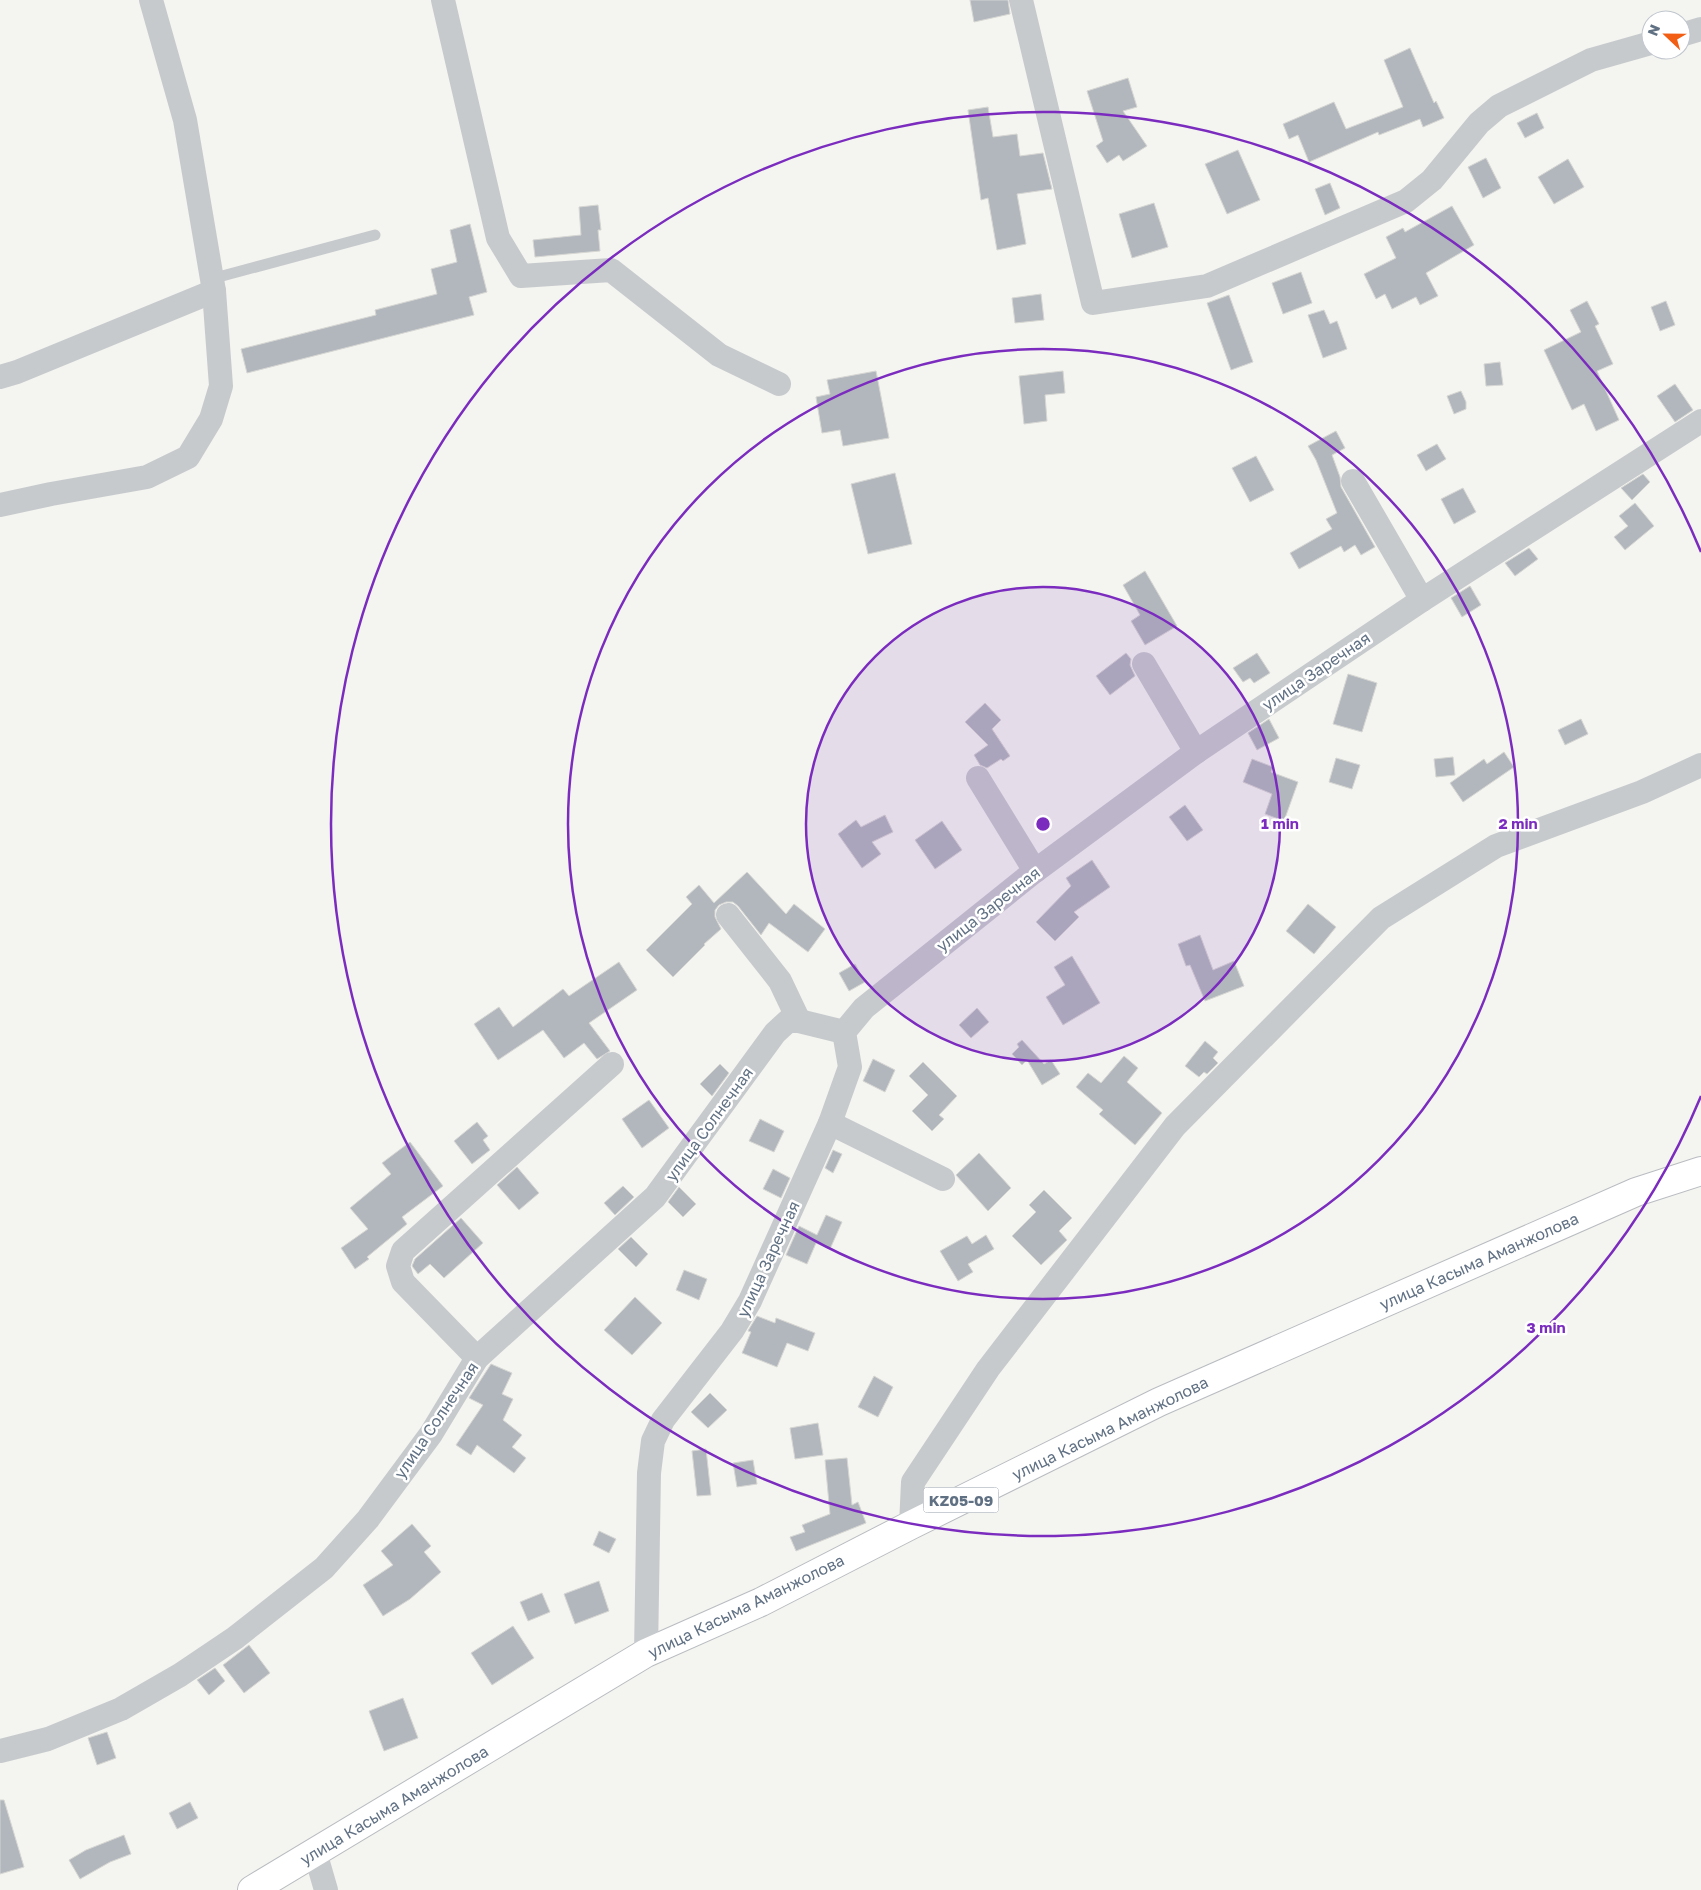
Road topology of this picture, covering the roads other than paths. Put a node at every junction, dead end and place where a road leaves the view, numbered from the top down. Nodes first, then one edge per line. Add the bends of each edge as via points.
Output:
1 (151, 0) edge
2 (443, 0) edge
3 (1021, 0) edge
4 (1641, 46) edge
5 (375, 235) dead end
6 (212, 285) junction
7 (0, 377) edge
8 (779, 384) dead end
9 (1701, 421) edge
10 (1353, 482) dead end
11 (0, 506) edge
12 (1422, 600) junction
13 (1144, 664) dead end
14 (1196, 752) junction
15 (1701, 765) edge
16 (978, 778) dead end
17 (1035, 872) junction
18 (728, 915) dead end
19 (799, 1021) junction
20 (844, 1032) junction
21 (612, 1064) dead end
22 (830, 1123) junction
23 (1701, 1171) edge
24 (944, 1179) dead end
25 (478, 1358) junction
26 (911, 1524) junction
27 (646, 1653) junction
28 (0, 1751) edge
29 (314, 1852) junction
30 (252, 1890) edge
31 (326, 1890) edge

1 - 6 street via 184,120
2 - 8 street via 498,238 521,276 612,270 719,355
3 - 4 street via 1092,303 1207,286 1406,201 1432,180 1479,124 1500,106 1591,60
5 - 6 lane
6 - 7 street
6 - 11 street via 221,386 211,419 188,457 147,477
9 - 12 street, улица Заречная
10 - 12 street
12 - 14 street, улица Заречная
13 - 14 street
14 - 17 street, улица Заречная
15 - 26 street via 1642,792 1496,846 1380,918 1175,1126 1156,1150 988,1369 913,1482
16 - 17 street
17 - 20 street, улица Заречная via 864,1008
18 - 19 street via 780,981
19 - 20 street
19 - 25 street, улица Солнечная via 788,1021 775,1033 655,1197
20 - 22 street, улица Заречная via 850,1068
21 - 25 street via 403,1252 398,1266 403,1282
22 - 24 street
22 - 27 street, улица Заречная via 750,1301 732,1331 663,1420 653,1441 649,1474
23 - 26 main road, улица Касыма Аманжолова / KZ05-09 via 1636,1192 1159,1402
25 - 28 street, улица Солнечная via 431,1434 368,1519 324,1568 235,1638 138,1699 48,1739
26 - 27 main road, улица Касыма Аманжолова / KZ05-09 via 761,1602
27 - 29 main road, улица Касыма Аманжолова / KZ05-09
29 - 30 main road, улица Касыма Аманжолова / KZ05-09
29 - 31 street

